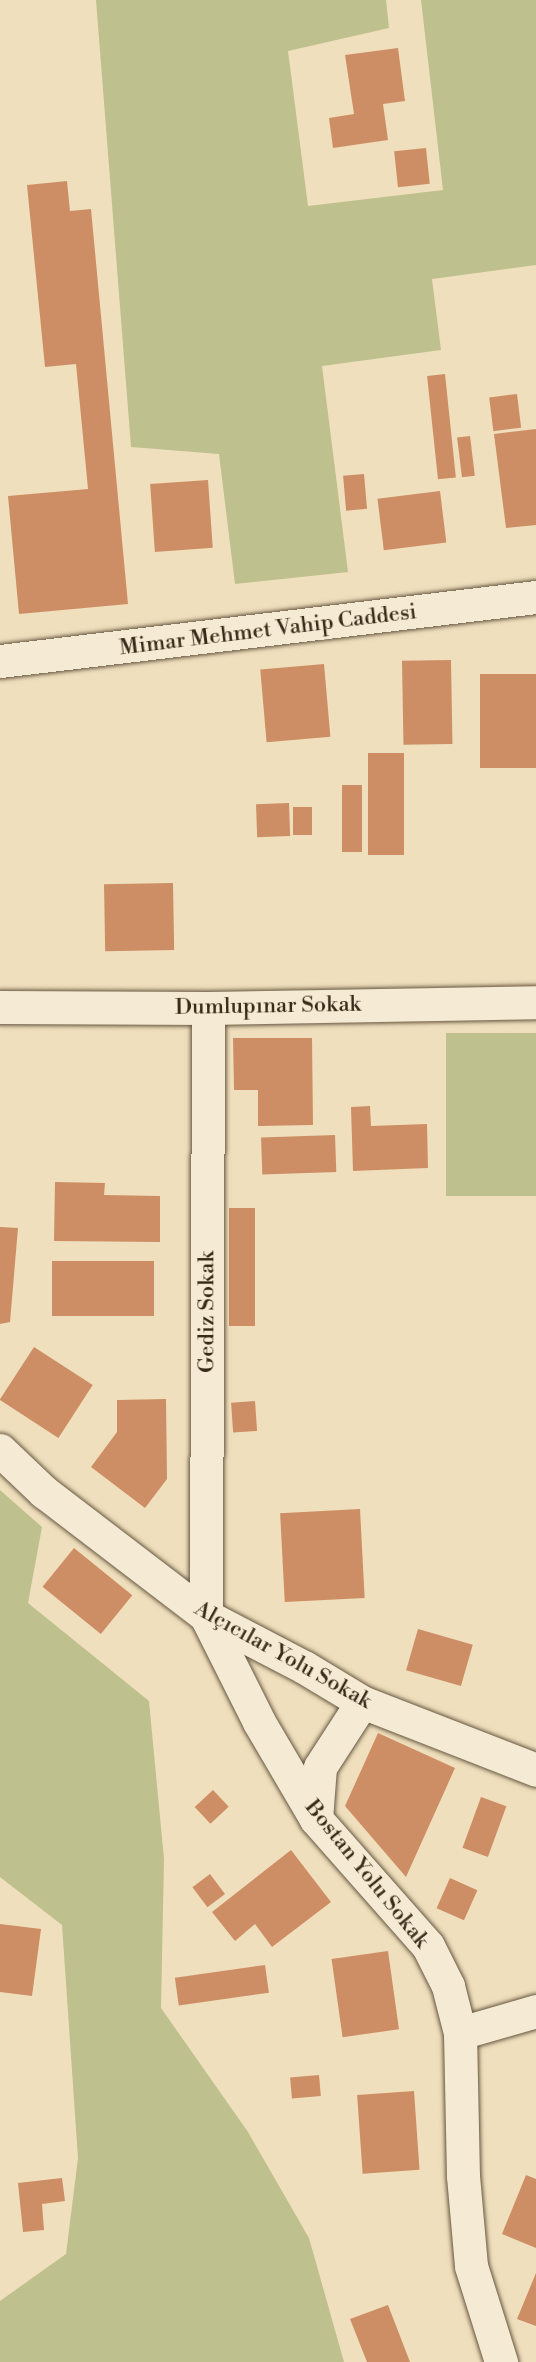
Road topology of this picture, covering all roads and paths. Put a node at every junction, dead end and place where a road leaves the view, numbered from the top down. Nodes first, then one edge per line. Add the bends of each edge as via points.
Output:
1 (536, 597) edge
2 (0, 662) edge
3 (536, 1002) edge
4 (0, 1007) edge
5 (208, 1008) junction
6 (0, 1450) edge
7 (206, 1617) junction
8 (362, 1702) junction
9 (536, 1770) edge
10 (316, 1818) junction
11 (536, 2011) edge
12 (460, 2033) junction
13 (501, 2362) edge

1 - 2 street, Mimar Mehmet Vahip Caddesi
3 - 5 street, Dumlupınar Sokak
4 - 5 street, Dumlupınar Sokak
5 - 7 street, Gediz Sokak
6 - 7 street, Alçıcılar Yolu Sokak via 44,1492
7 - 8 street, Alçıcılar Yolu Sokak
7 - 10 street, Bostan Yolu Sokak via 259,1722
8 - 9 street, Alçıcılar Yolu Sokak
8 - 10 street via 320,1767
10 - 12 street, Bostan Yolu Sokak via 428,1946 448,1986
11 - 12 street
12 - 13 street, Bostan Yolu Sokak via 463,2176 471,2266

